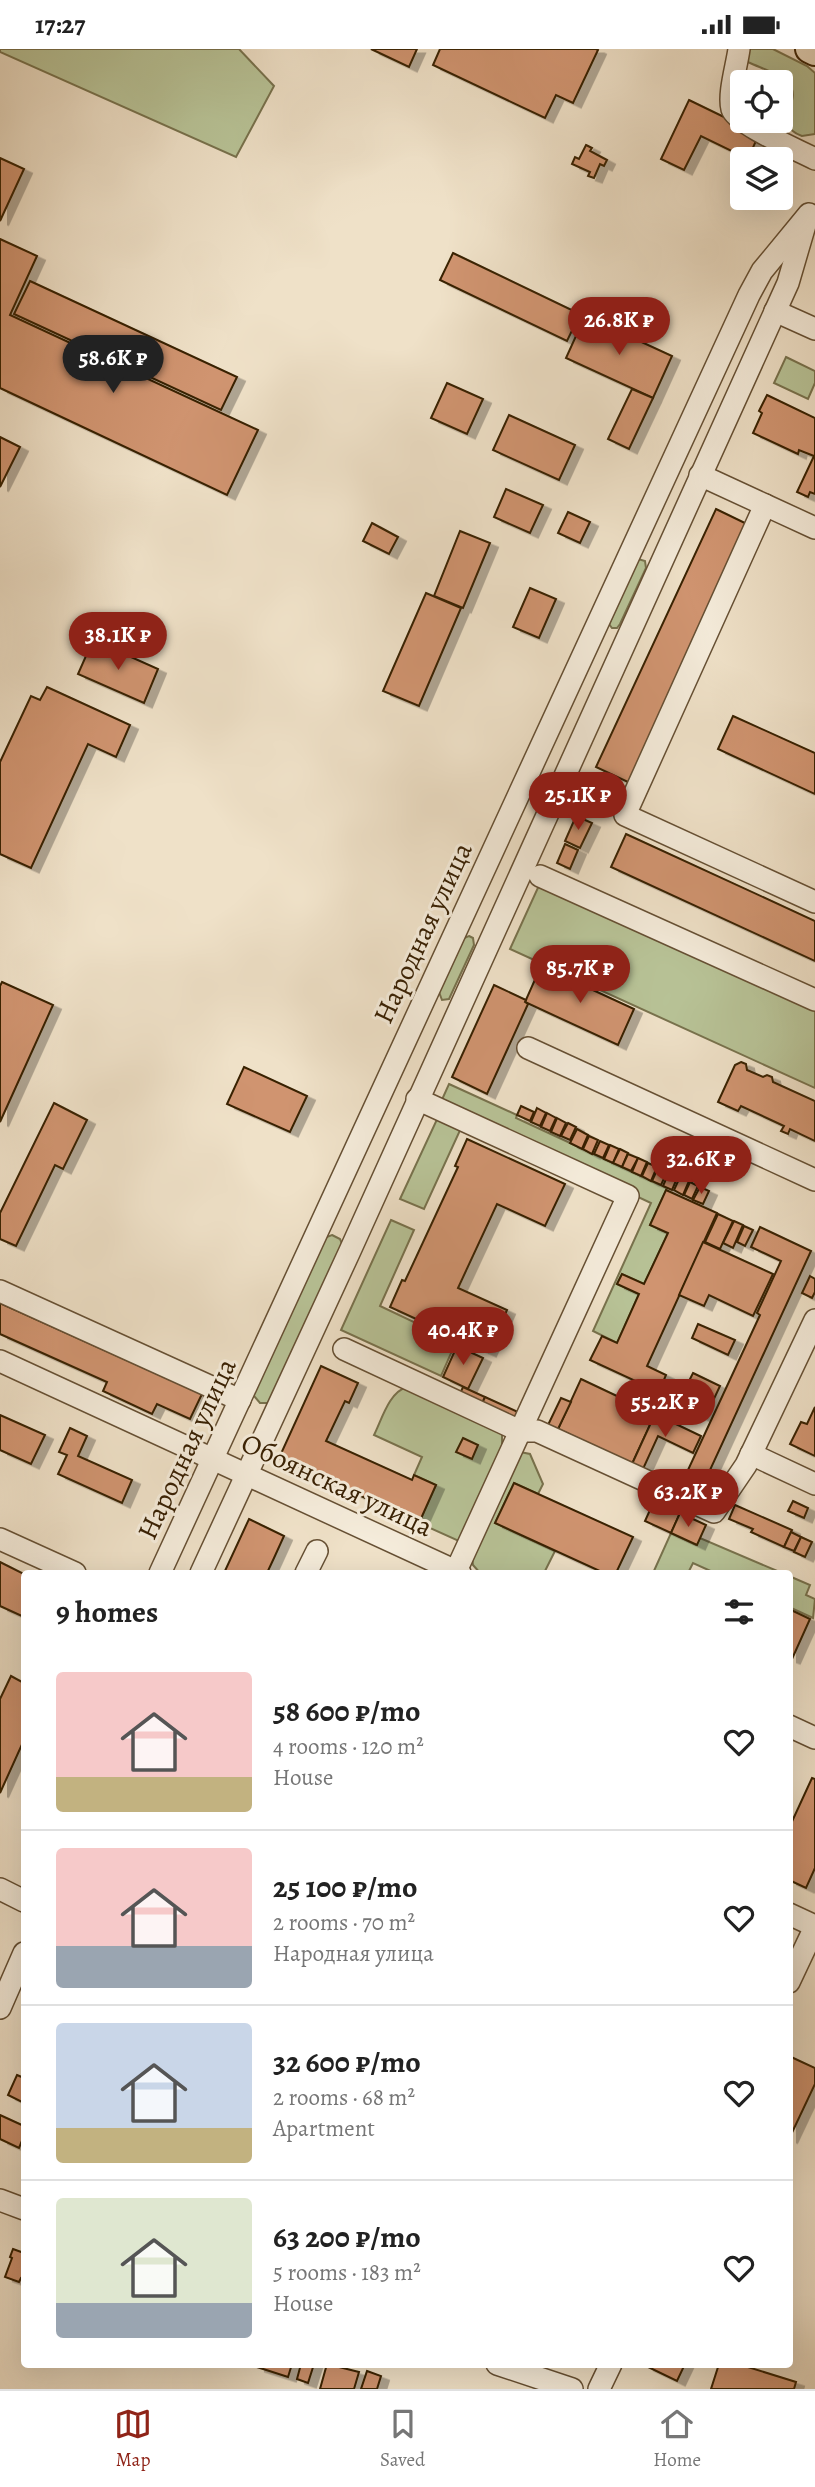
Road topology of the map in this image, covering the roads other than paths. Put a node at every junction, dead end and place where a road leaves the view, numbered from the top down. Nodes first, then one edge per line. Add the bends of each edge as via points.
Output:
1 (739, 49) edge
2 (809, 49) edge
3 (815, 52) edge
4 (815, 159) edge
5 (812, 207) edge
6 (749, 295) junction
7 (775, 311) junction
8 (815, 329) edge
9 (700, 475) junction
10 (765, 505) junction
11 (815, 528) edge
12 (540, 876) dead end
13 (815, 902) edge
14 (815, 1000) edge
15 (528, 1048) dead end
16 (417, 1100) junction
17 (815, 1180) edge
18 (0, 1291) edge
19 (815, 1320) edge
20 (344, 1349) dead end
21 (0, 1361) edge
22 (240, 1400) junction
23 (520, 1431) junction
24 (751, 1454) junction
25 (213, 1458) junction
26 (247, 1474) junction
27 (815, 1484) edge
28 (0, 1539) edge
29 (317, 1551) dead end
30 (68, 1570) edge
31 (161, 1570) edge
32 (202, 1570) edge
33 (308, 1570) edge
34 (454, 1570) edge
35 (459, 1570) edge
36 (793, 1728) edge
37 (815, 1738) edge
38 (0, 1889) edge
39 (21, 1900) edge
40 (793, 1916) edge
41 (815, 1926) edge
42 (21, 1960) edge
43 (793, 1973) edge
44 (0, 2008) edge
45 (0, 2200) edge
46 (21, 2208) edge
47 (509, 2368) edge
48 (609, 2368) edge
49 (572, 2389) edge
50 (599, 2389) edge

1 - 4 street via 732,111 741,122
2 - 3 main road
5 - 6 street, Народная улица
5 - 7 street, Народная улица
6 - 7 street via 756,313
6 - 22 street, Народная улица
7 - 8 street
7 - 9 street, Народная улица
9 - 10 street
9 - 16 street, Народная улица
10 - 11 street
10 - 13 street via 625,815
12 - 14 street
15 - 17 street
16 - 23 street via 628,1196
16 - 26 street, Народная улица
18 - 22 street
19 - 24 street
20 - 23 street
21 - 25 street, Обоянская улица
22 - 25 street, Народная улица
23 - 24 street via 537,1431 714,1512
23 - 35 street
24 - 27 street
25 - 26 street, Обоянская улица
25 - 31 street, Народная улица
26 - 32 street, Народная улица
26 - 34 street, Обоянская улица
28 - 30 street
29 - 33 street
36 - 37 street
38 - 39 street
40 - 41 street
41 - 43 street
42 - 44 street
45 - 46 street
47 - 49 street
48 - 50 street

